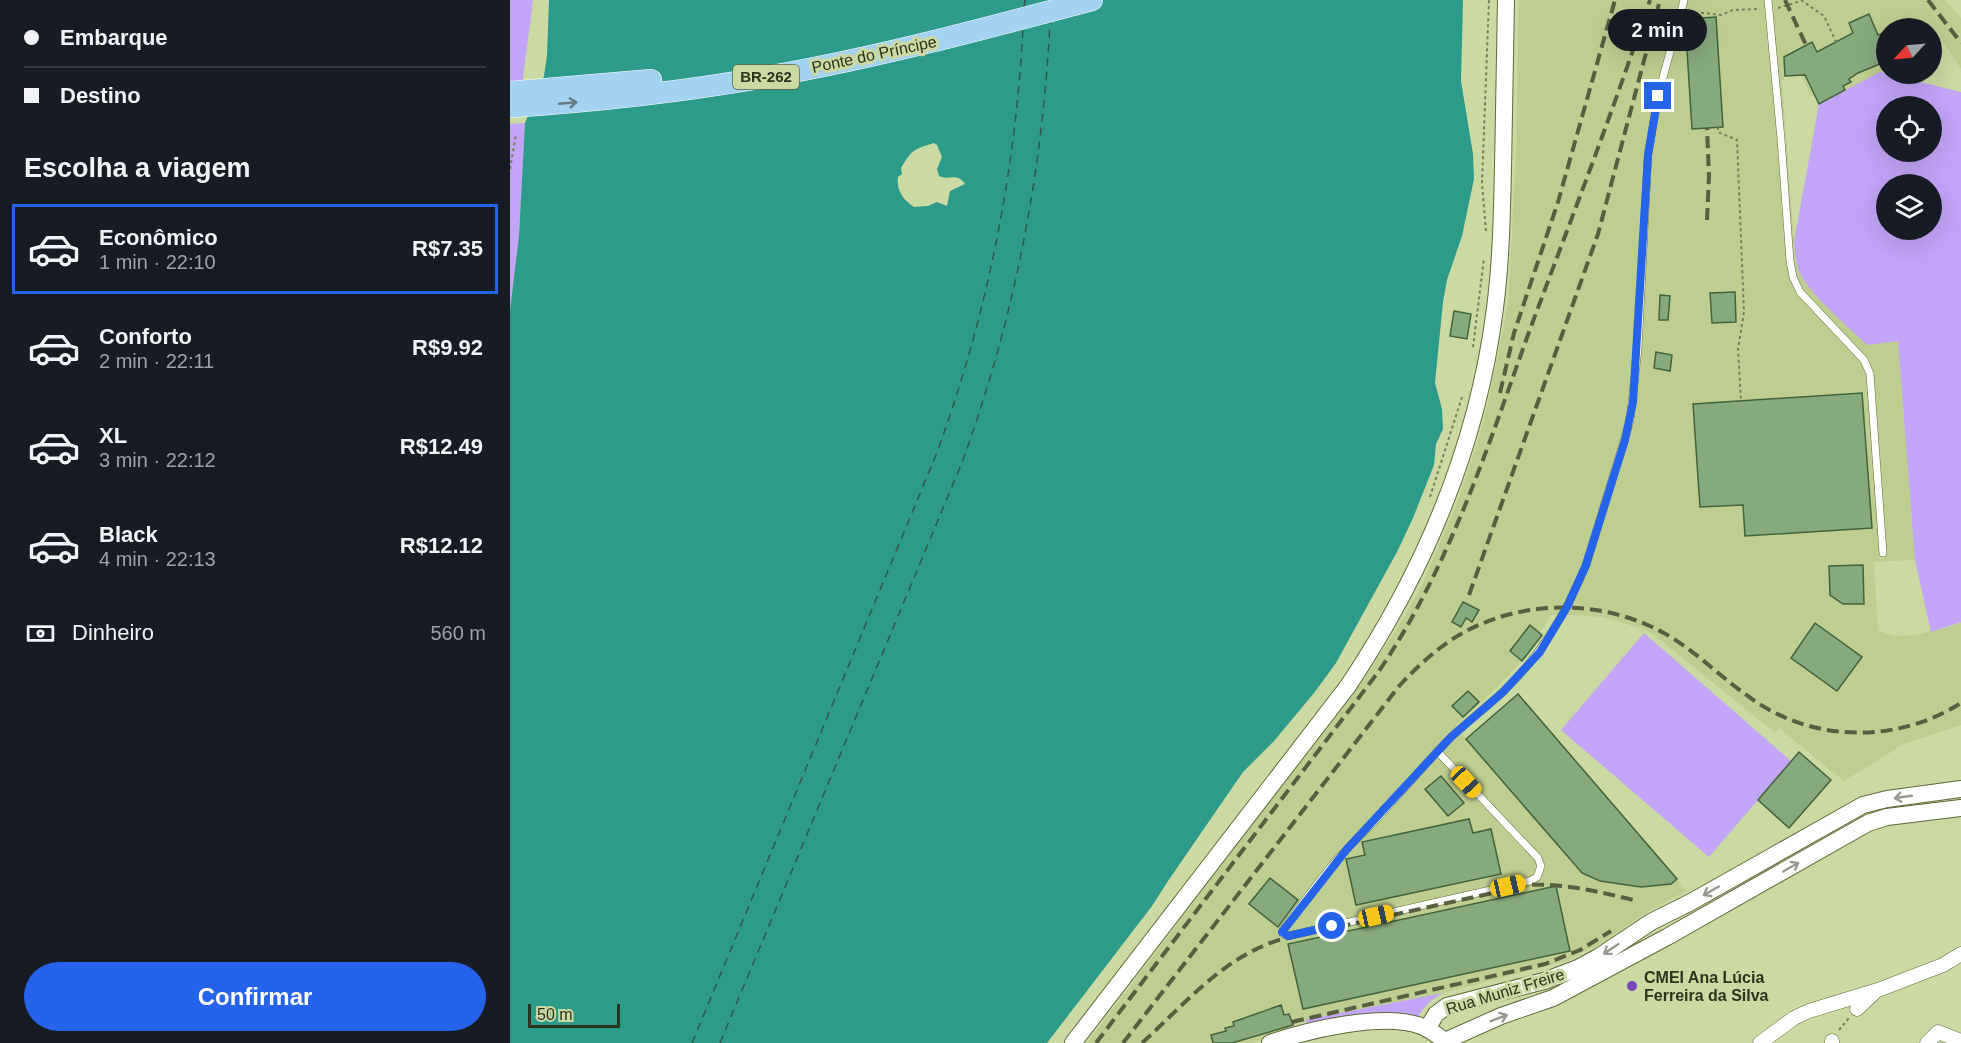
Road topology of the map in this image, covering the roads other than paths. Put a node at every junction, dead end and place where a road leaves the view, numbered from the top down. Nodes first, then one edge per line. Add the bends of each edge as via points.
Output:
1 (1039, 0) edge
2 (1092, 0) edge
3 (1506, 0) edge
4 (1684, 0) edge
5 (1768, 0) edge
6 (510, 92) edge
7 (510, 107) edge
8 (1883, 553) dead end
9 (1437, 751) junction
10 (1961, 789) edge
11 (1961, 808) edge
12 (1746, 870) junction
13 (1757, 886) junction
14 (1960, 955) edge
15 (1878, 990) junction
16 (1857, 1009) road end
17 (1427, 1029) junction
18 (1961, 1041) edge
19 (1446, 1042) edge
20 (1073, 1043) edge
21 (1270, 1043) edge
22 (1760, 1043) edge
23 (1927, 1043) edge

1 - 6 main road, Ponte do Príncipe / BR-262 via 916,32 775,62 659,79
7 -> 2 main road, Ponte do Príncipe / BR-262 via 611,99 777,75 920,45
3 - 20 street via 1501,237 1495,308 1475,413 1436,525 1404,592 1348,686
4 - 9 lane via 1658,96 1648,155 1638,348 1630,421 1586,565 1540,652 1503,692
5 - 8 lane via 1793,277 1800,292 1864,360 1870,374
9 - 9 lane via 1335,862 1283,934 1288,936 1537,877 1541,866 1538,858
10 -> 12 street, Rua Muniz Freire via 1863,805
13 -> 11 street, Rua Muniz Freire via 1876,820
12 - 13 street
12 -> 17 street, Rua Muniz Freire via 1578,968 1544,981 1447,1006 1436,1014
19 -> 13 street, Rua Muniz Freire via 1501,1016 1553,998
14 - 15 street via 1943,966
15 - 16 street
15 - 22 street via 1809,1011
17 - 19 street, Rua Muniz Freire
17 - 21 street via 1394,1022 1343,1025
18 - 23 street via 1938,1032

